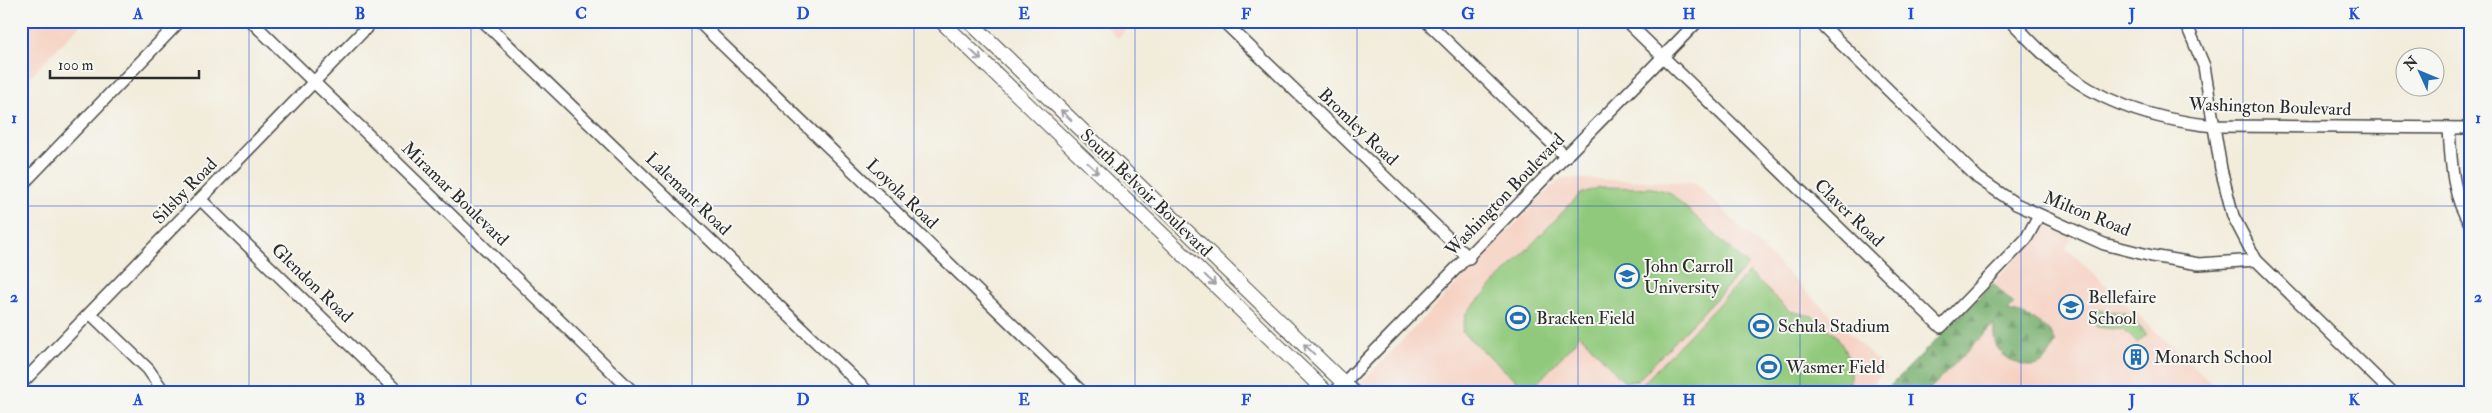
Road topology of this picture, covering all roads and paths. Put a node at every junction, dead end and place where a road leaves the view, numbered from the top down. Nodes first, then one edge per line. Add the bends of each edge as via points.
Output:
1 (180, 21) edge
2 (251, 21) edge
3 (373, 21) edge
4 (483, 21) edge
5 (698, 21) edge
6 (940, 21) edge
7 (969, 21) edge
8 (1223, 21) edge
9 (1426, 21) edge
10 (1626, 21) edge
11 (1698, 21) edge
12 (1818, 21) edge
13 (2011, 21) edge
14 (2185, 21) edge
15 (1004, 56) junction
16 (1664, 57) junction
17 (991, 70) junction
18 (315, 82) junction
19 (2214, 126) junction
20 (2449, 128) junction
21 (2471, 128) edge
22 (1566, 157) junction
23 (21, 186) edge
24 (201, 200) junction
25 (2039, 215) junction
26 (2471, 225) edge
27 (1468, 258) junction
28 (2256, 260) junction
29 (91, 314) junction
30 (21, 384) edge
31 (1344, 389) edge
32 (164, 392) edge
33 (398, 392) edge
34 (633, 392) edge
35 (868, 392) edge
36 (1082, 392) edge
37 (1326, 392) edge
38 (2391, 392) edge

1 - 23 street
2 - 18 street, Miramar Boulevard
3 - 18 street, Silsby Road
4 - 35 street, Lalemant Road
5 - 36 street, Loyola Road
6 -> 17 street, South Belvoir Boulevard
7 - 15 street, South Belvoir Boulevard
8 - 27 street, Bromley Road
9 - 22 street
10 - 16 street, Claver Road
11 - 16 street, Washington Boulevard
12 - 25 street, Milton Road via 1978,178 2016,204
13 - 19 street, Washington Boulevard via 2058,68 2113,101 2135,112 2174,122
14 - 19 street via 2204,66
15 - 17 street
31 -> 15 street, South Belvoir Boulevard
16 - 22 street, Washington Boulevard
16 - 25 street, Claver Road via 1941,327 2026,239
17 -> 37 street, South Belvoir Boulevard
18 - 24 street, Silsby Road
18 - 34 street, Miramar Boulevard
19 - 20 street, Washington Boulevard
19 - 28 street via 2233,216
20 - 21 street, Washington Boulevard
20 - 26 street via 2451,167
22 - 27 street, Washington Boulevard
24 - 29 street, Silsby Road
24 - 33 street, Glendon Road
25 - 28 street, Milton Road via 2104,244 2152,256 2199,264
27 - 31 street, Washington Boulevard
28 - 38 street
29 - 30 street, Silsby Road
29 - 32 street via 148,369

